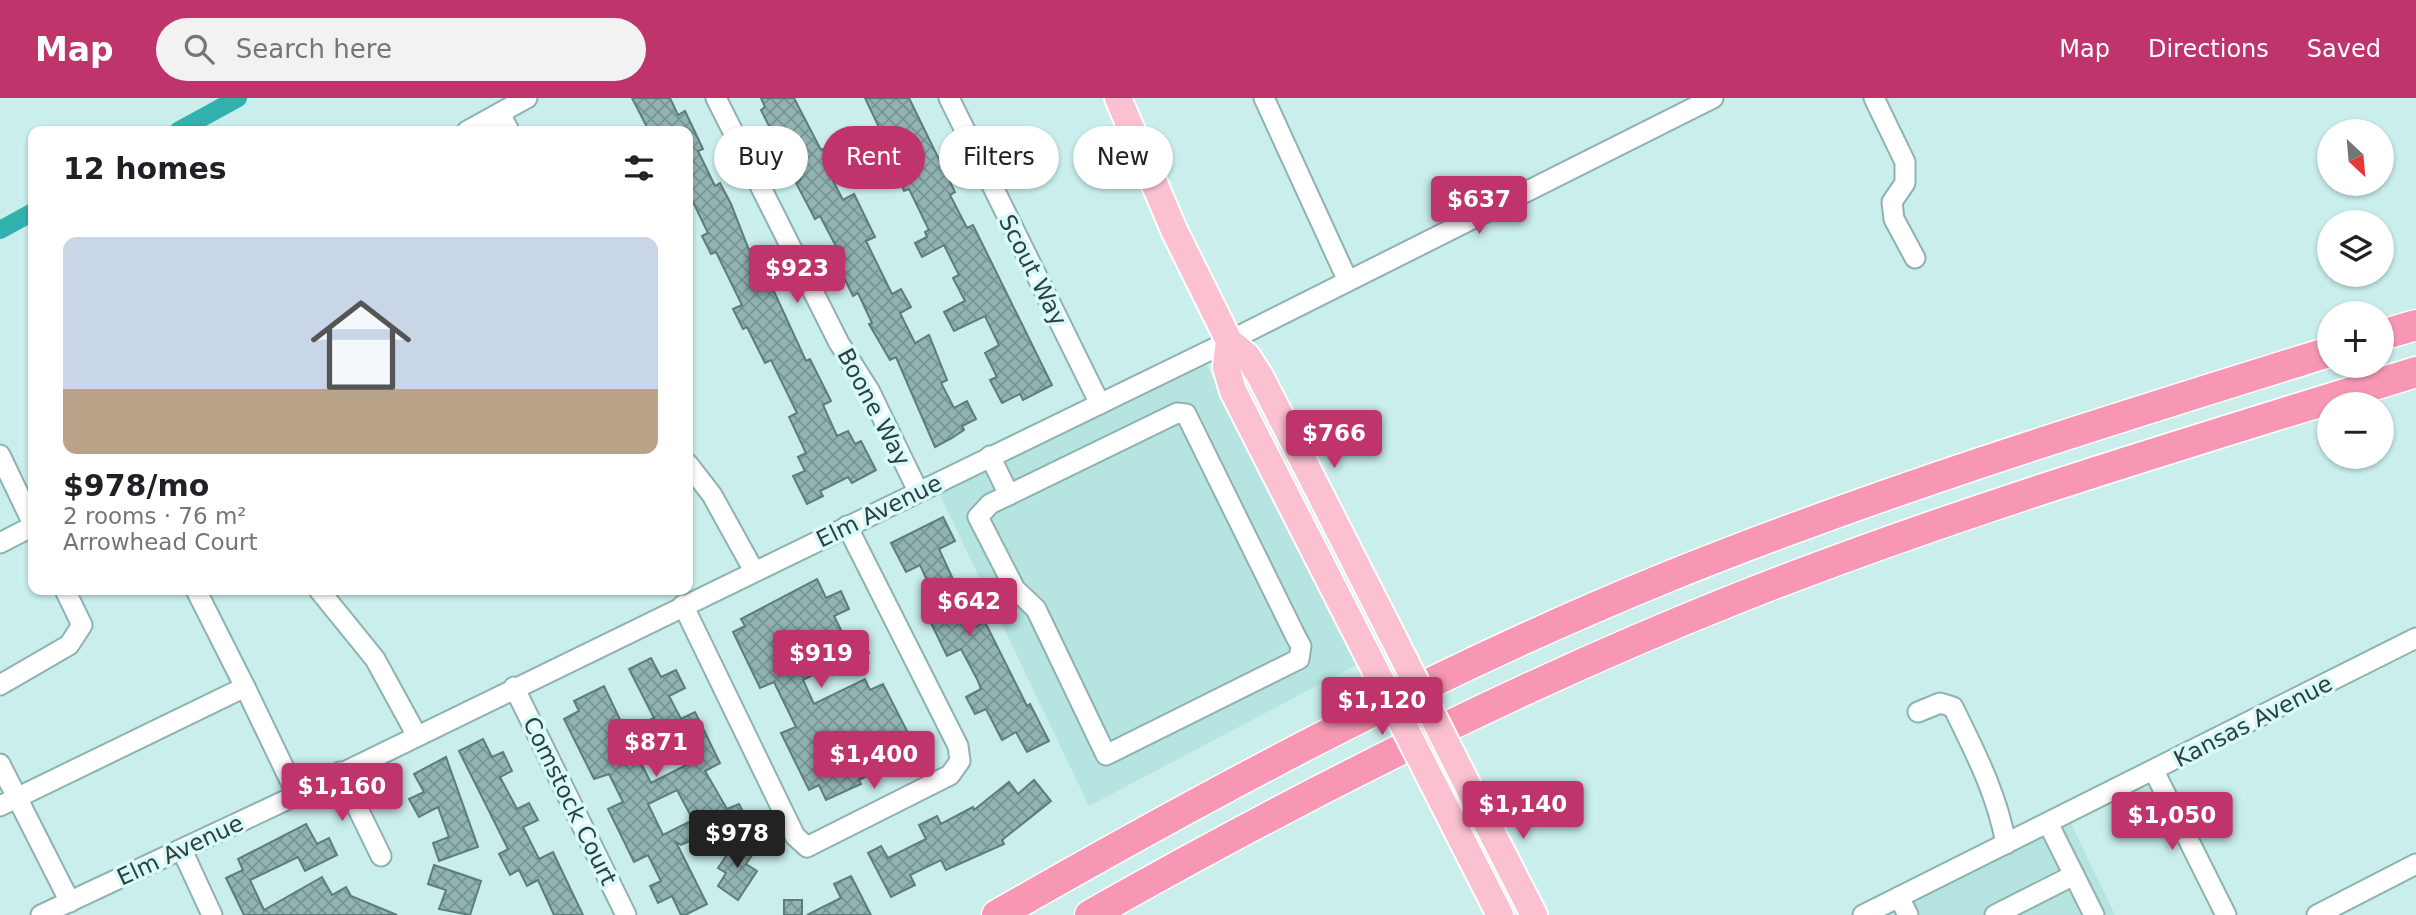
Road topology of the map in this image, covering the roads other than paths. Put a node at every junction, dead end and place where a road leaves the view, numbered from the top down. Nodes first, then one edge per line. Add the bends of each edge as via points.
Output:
1 (527, 98) edge
2 (716, 98) edge
3 (949, 98) edge
4 (1118, 98) edge
5 (1264, 98) edge
6 (1713, 98) edge
7 (1874, 98) edge
8 (500, 113) junction
9 (476, 126) edge
10 (506, 126) edge
11 (1915, 258) dead end
12 (1347, 279) junction
13 (2416, 325) edge
14 (2394, 331) edge
15 (1229, 341) junction
16 (2317, 356) edge
17 (2416, 372) edge
18 (1100, 404) junction
19 (0, 455) edge
20 (990, 456) junction
21 (693, 470) edge
22 (918, 491) junction
23 (1009, 495) junction
24 (28, 514) edge
25 (847, 526) junction
26 (28, 528) edge
27 (0, 543) edge
28 (754, 571) junction
29 (67, 595) edge
30 (199, 595) edge
31 (323, 595) edge
32 (683, 605) junction
33 (2416, 638) edge
34 (0, 685) edge
35 (245, 687) junction
36 (514, 687) junction
37 (1918, 712) dead end
38 (416, 734) junction
39 (0, 764) edge
40 (2154, 771) junction
41 (340, 772) junction
42 (297, 795) junction
43 (9, 801) edge
44 (2048, 823) junction
45 (2006, 844) junction
46 (182, 850) junction
47 (381, 856) dead end
48 (2416, 864) edge
49 (2074, 875) junction
50 (1899, 897) junction
51 (70, 902) junction
52 (41, 915) edge
53 (212, 915) edge
54 (626, 915) edge
55 (997, 915) edge
56 (1090, 915) edge
57 (1500, 915) edge
58 (1534, 915) edge
59 (1863, 915) edge
60 (1908, 915) edge
61 (1995, 915) edge
62 (2094, 915) edge
63 (2226, 915) edge
64 (2317, 915) edge

1 - 8 street
2 - 22 street, Boone Way
3 - 18 street, Scout Way
4 - 15 main road via 1174,230
5 - 12 street
6 - 12 street, Elm Avenue
7 - 11 street via 1905,162 1905,183 1892,202 1894,219
8 - 9 street
8 - 10 street
12 - 15 street, Elm Avenue
13 - 14 highway
15 - 18 street, Elm Avenue
15 - 57 main road, bridge via 1226,367 1233,391
15 - 58 main road, bridge via 1247,356 1260,376
16 - 55 highway via 1940,475 1658,581 1476,661 1300,747
17 - 56 highway via 1994,504 1724,603 1378,759
18 - 20 street, Elm Avenue
19 - 24 street
20 - 22 street, Elm Avenue
20 - 23 street
21 - 28 street via 712,495
22 - 25 street, Elm Avenue
23 - 23 street via 1177,413 1186,414 1301,646 1299,659 1106,755 1036,609 1015,589 978,517 990,504
25 - 28 street, Elm Avenue
25 - 32 street via 958,746 960,761 950,775 807,847 795,836
26 - 27 street
28 - 32 street, Elm Avenue
29 - 34 street via 82,625 69,645
30 - 35 street
31 - 38 street via 376,659
32 - 36 street, Elm Avenue
33 - 40 street, Kansas Avenue
35 - 42 street
35 - 43 street
36 - 38 street, Elm Avenue
36 - 54 street, Comstock Court
37 - 45 street via 1940,703 1953,707 1992,786
38 - 41 street, Elm Avenue
39 - 43 street
40 - 44 street, Kansas Avenue
40 - 63 street
41 - 42 street, Elm Avenue
41 - 47 street
42 - 46 street, Elm Avenue
43 - 51 street
44 - 45 street, Kansas Avenue
44 - 49 street
45 - 50 street, Kansas Avenue
46 - 51 street, Elm Avenue
46 - 53 street
48 - 64 street
49 - 61 street
49 - 62 street
50 - 59 street, Kansas Avenue
50 - 60 street
51 - 52 street, Elm Avenue

